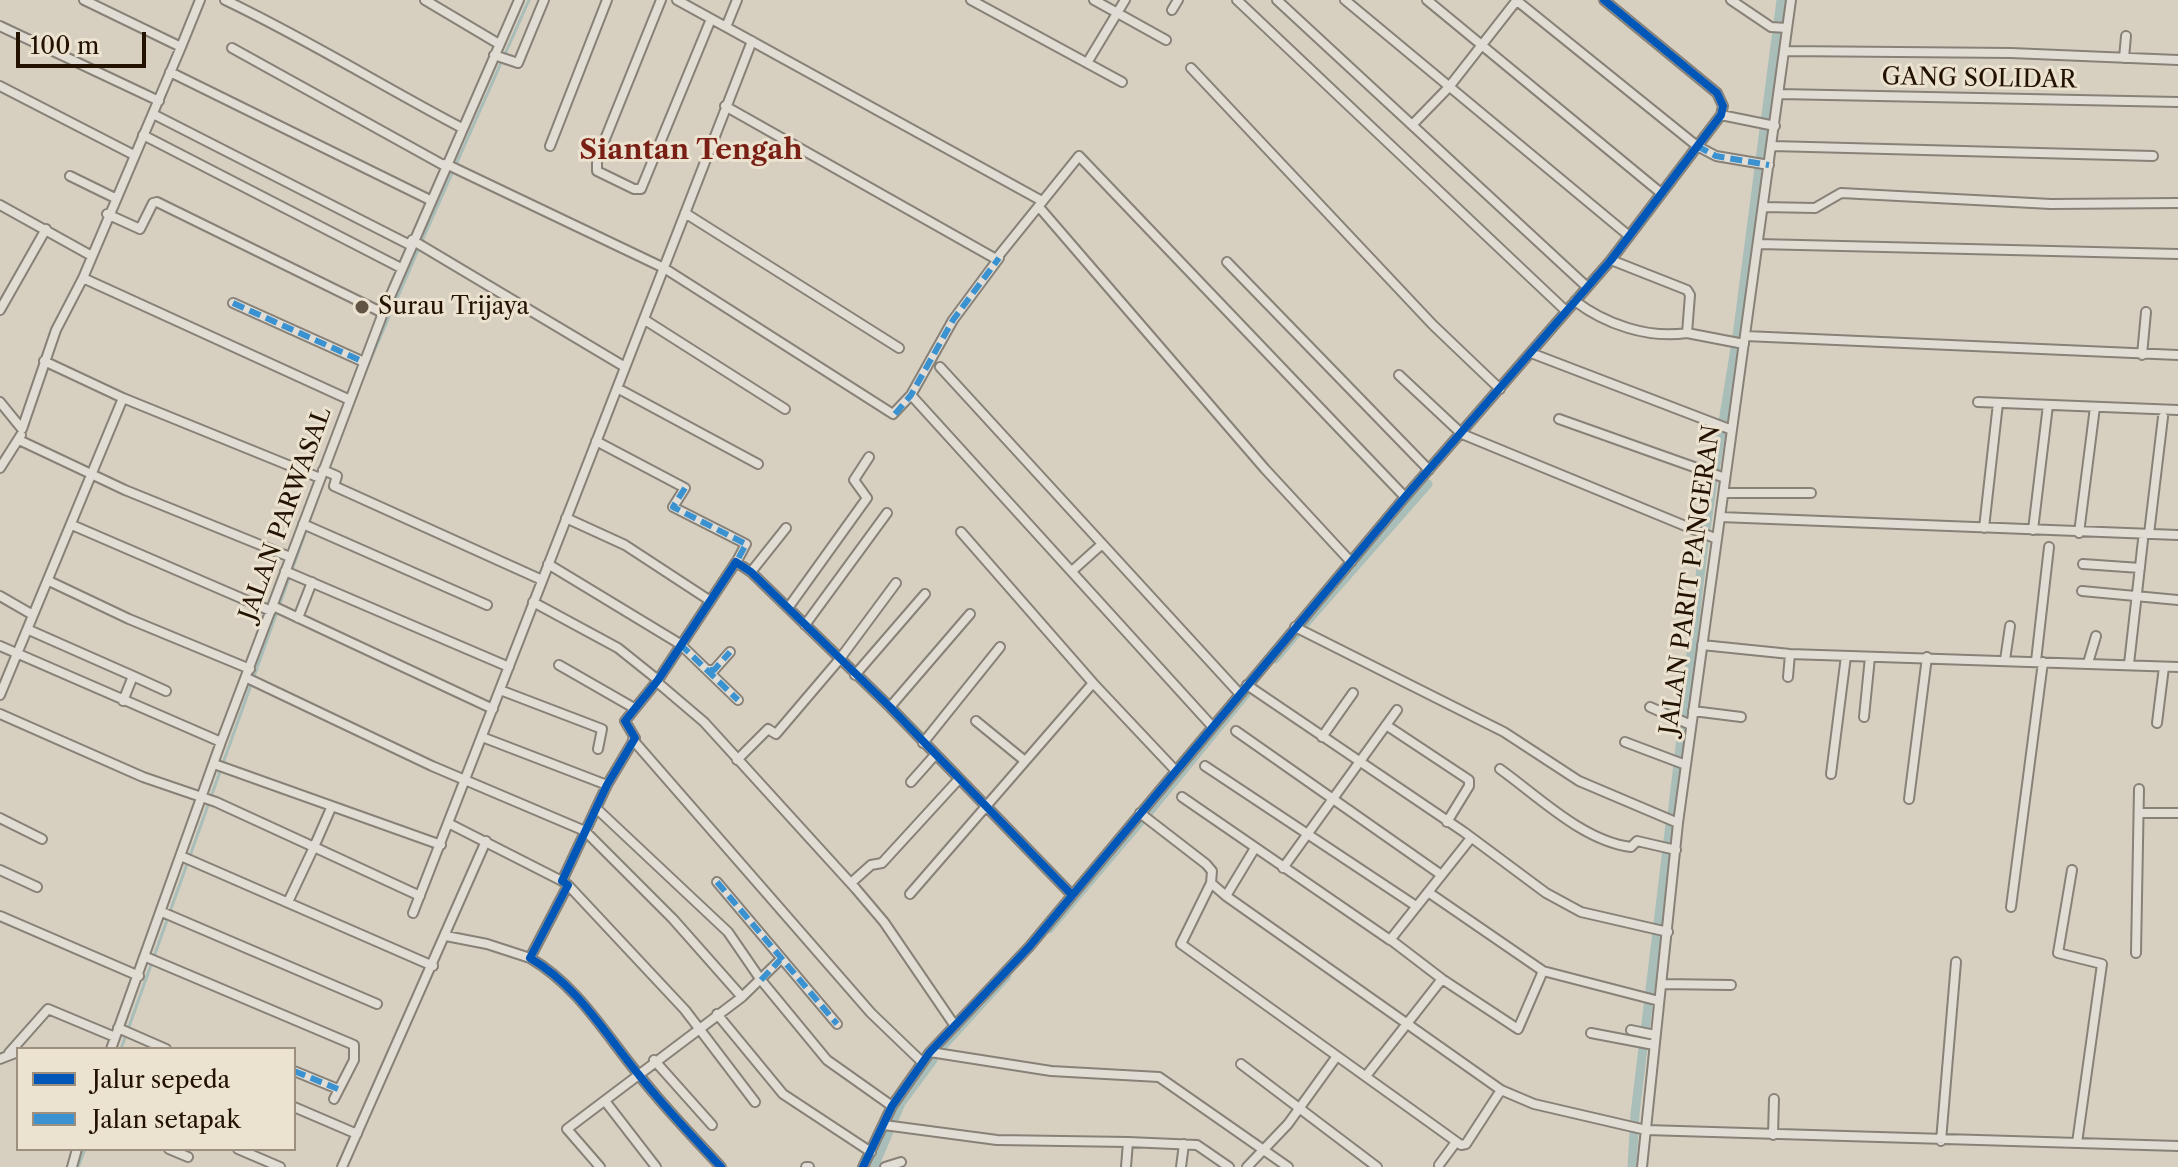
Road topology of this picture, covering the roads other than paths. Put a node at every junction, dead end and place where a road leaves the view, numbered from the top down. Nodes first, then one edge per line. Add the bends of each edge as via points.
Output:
1 (84, 0) edge
2 (200, 0) edge
3 (225, 0) edge
4 (425, 0) edge
5 (519, 0) edge
6 (544, 0) edge
7 (607, 0) edge
8 (661, 0) edge
9 (679, 0) edge
10 (737, 0) edge
11 (971, 0) edge
12 (1094, 0) edge
13 (1125, 0) edge
14 (1178, 0) edge
15 (1237, 0) edge
16 (1277, 0) edge
17 (1345, 0) edge
18 (1427, 0) edge
19 (1517, 0) edge
20 (1604, 0) edge
21 (1731, 0) edge
22 (1791, 0) edge
23 (1172, 10) dead end
24 (1117, 13) junction
25 (711, 19) junction
26 (0, 26) edge
27 (726, 27) junction
28 (1785, 28) junction
29 (2126, 36) dead end
30 (1166, 40) dead end
31 (752, 41) junction
32 (499, 44) junction
33 (1482, 45) junction
34 (181, 47) junction
35 (232, 48) dead end
36 (1785, 51) junction
37 (499, 57) junction
38 (2124, 58) junction
39 (2178, 60) edge
40 (1087, 63) junction
41 (1191, 68) dead end
42 (170, 72) junction
43 (1122, 82) dead end
44 (0, 86) edge
45 (1449, 87) junction
46 (1779, 94) junction
47 (159, 101) junction
48 (2178, 102) edge
49 (725, 106) junction
50 (153, 114) junction
51 (1721, 115) junction
52 (1414, 123) junction
53 (1772, 125) junction
54 (462, 128) junction
55 (143, 135) junction
56 (550, 146) dead end
57 (1697, 146) junction
58 (1772, 146) junction
59 (134, 155) junction
60 (2153, 156) dead end
61 (1769, 165) junction
62 (450, 166) junction
63 (70, 176) dead end
64 (1661, 193) junction
65 (115, 198) junction
66 (430, 200) junction
67 (2178, 203) edge
68 (1040, 204) junction
69 (0, 205) edge
70 (1763, 207) junction
71 (685, 213) junction
72 (107, 214) junction
73 (46, 229) junction
74 (1628, 235) junction
75 (417, 243) junction
76 (1758, 244) junction
77 (2178, 254) edge
78 (90, 255) junction
79 (999, 258) junction
80 (1611, 260) junction
81 (1227, 262) dead end
82 (401, 268) junction
83 (664, 268) junction
84 (83, 278) junction
85 (1586, 286) junction
86 (1575, 301) junction
87 (233, 303) dead end
88 (0, 310) edge
89 (1566, 311) junction
90 (2146, 312) dead end
91 (383, 313) junction
92 (645, 320) junction
93 (1687, 333) junction
94 (1740, 341) junction
95 (899, 348) dead end
96 (1531, 353) junction
97 (2142, 355) junction
98 (2178, 355) edge
99 (44, 361) junction
100 (364, 362) junction
101 (625, 367) junction
102 (940, 367) dead end
103 (1399, 375) dead end
104 (617, 388) junction
105 (1500, 389) junction
106 (911, 395) junction
107 (123, 398) junction
108 (350, 400) junction
109 (0, 402) edge
110 (1978, 402) dead end
111 (1998, 403) junction
112 (2048, 405) junction
113 (2095, 407) junction
114 (785, 409) dead end
115 (2178, 410) edge
116 (2163, 417) dead end
117 (1559, 419) dead end
118 (1726, 428) junction
119 (22, 429) junction
120 (1462, 434) junction
121 (19, 440) junction
122 (596, 441) junction
123 (869, 457) dead end
124 (758, 464) dead end
125 (0, 468) edge
126 (1429, 470) junction
127 (321, 474) junction
128 (94, 475) junction
129 (1725, 478) junction
130 (1724, 493) junction
131 (1811, 493) dead end
132 (1405, 497) junction
133 (887, 513) dead end
134 (1720, 517) junction
135 (566, 518) junction
136 (72, 525) junction
137 (308, 526) junction
138 (786, 528) dead end
139 (1984, 528) junction
140 (2033, 530) junction
141 (961, 532) dead end
142 (2079, 533) junction
143 (2178, 535) edge
144 (2146, 537) junction
145 (1717, 539) junction
146 (1101, 545) junction
147 (2049, 547) dead end
148 (290, 557) junction
149 (737, 561) junction
150 (1351, 562) junction
151 (548, 564) junction
152 (2083, 564) dead end
153 (2140, 568) junction
154 (1072, 571) junction
155 (751, 572) junction
156 (291, 574) junction
157 (542, 580) junction
158 (49, 581) junction
159 (312, 582) junction
160 (896, 583) dead end
161 (2082, 591) dead end
162 (925, 594) dead end
163 (0, 596) edge
164 (2136, 597) junction
165 (709, 600) junction
166 (2178, 600) edge
167 (533, 602) junction
168 (487, 605) dead end
169 (275, 608) junction
170 (788, 608) junction
171 (970, 614) dead end
172 (33, 615) junction
173 (298, 618) junction
174 (805, 625) junction
175 (2010, 626) dead end
176 (1295, 627) junction
177 (29, 630) junction
178 (2096, 636) dead end
179 (680, 644) junction
180 (1702, 645) junction
181 (0, 646) edge
182 (1000, 647) dead end
183 (730, 652) dead end
184 (1790, 654) junction
185 (17, 655) junction
186 (1846, 656) junction
187 (1870, 657) junction
188 (1927, 657) junction
189 (839, 660) junction
190 (2005, 660) junction
191 (2039, 661) junction
192 (2088, 663) junction
193 (2129, 664) junction
194 (559, 665) dead end
195 (509, 667) junction
196 (2164, 667) junction
197 (2178, 667) edge
198 (710, 670) junction
199 (855, 675) junction
200 (133, 676) junction
201 (251, 676) junction
202 (1788, 677) dead end
203 (658, 681) junction
204 (1093, 683) junction
205 (1247, 685) junction
206 (500, 690) junction
207 (166, 691) dead end
208 (1239, 693) junction
209 (1353, 693) dead end
210 (0, 695) edge
211 (738, 700) dead end
212 (123, 701) junction
213 (890, 707) junction
214 (1650, 707) dead end
215 (634, 708) junction
216 (493, 709) junction
217 (1397, 710) dead end
218 (1693, 711) junction
219 (0, 714) edge
220 (1741, 717) dead end
221 (1864, 717) dead end
222 (976, 721) dead end
223 (2157, 723) dead end
224 (1689, 724) junction
225 (1211, 725) junction
226 (1386, 725) junction
227 (1236, 731) dead end
228 (482, 737) junction
229 (1322, 737) junction
230 (633, 740) junction
231 (221, 742) junction
232 (1625, 742) dead end
233 (923, 743) junction
234 (598, 749) dead end
235 (935, 755) junction
236 (737, 760) junction
237 (1025, 761) junction
238 (1359, 763) junction
239 (216, 765) junction
240 (1686, 765) junction
241 (1205, 766) dead end
242 (1500, 769) dead end
243 (1175, 770) junction
244 (1831, 774) dead end
245 (959, 779) junction
246 (464, 780) junction
247 (911, 782) dead end
248 (607, 785) junction
249 (2139, 789) dead end
250 (1182, 797) dead end
251 (1334, 798) junction
252 (1909, 799) dead end
253 (208, 800) junction
254 (331, 808) junction
255 (596, 808) junction
256 (987, 808) junction
257 (1140, 813) junction
258 (2140, 813) junction
259 (2178, 813) edge
260 (0, 818) edge
261 (1447, 822) junction
262 (1678, 823) junction
263 (450, 824) junction
264 (585, 831) junction
265 (1309, 833) junction
266 (1471, 838) junction
267 (42, 839) dead end
268 (486, 841) junction
269 (441, 845) junction
270 (314, 847) junction
271 (1255, 848) junction
272 (1676, 850) junction
273 (184, 858) junction
274 (1283, 868) junction
275 (0, 870) edge
276 (2072, 870) dead end
277 (1440, 874) junction
278 (717, 882) dead end
279 (565, 883) junction
280 (851, 883) junction
281 (1211, 883) junction
282 (37, 887) dead end
283 (1428, 892) junction
284 (910, 894) dead end
285 (1072, 895) junction
286 (420, 896) junction
287 (1226, 896) junction
288 (288, 902) junction
289 (1416, 906) junction
290 (2011, 907) dead end
291 (413, 913) dead end
292 (169, 915) junction
293 (0, 916) edge
294 (1661, 930) junction
295 (446, 936) junction
296 (1391, 940) junction
297 (2136, 953) dead end
298 (530, 958) junction
299 (152, 960) junction
300 (780, 960) junction
301 (1956, 962) dead end
302 (433, 966) junction
303 (1543, 971) junction
304 (139, 976) junction
305 (1442, 979) junction
306 (761, 980) junction
307 (1662, 984) junction
308 (1731, 985) dead end
309 (742, 997) junction
310 (1657, 1000) junction
311 (377, 1004) dead end
312 (717, 1014) junction
313 (837, 1024) dead end
314 (1407, 1024) junction
315 (699, 1026) junction
316 (955, 1026) junction
317 (119, 1032) junction
318 (1591, 1033) dead end
319 (1654, 1045) junction
320 (17, 1047) edge
321 (112, 1047) edge
322 (162, 1047) edge
323 (13, 1052) edge
324 (930, 1052) junction
325 (1337, 1056) junction
326 (0, 1059) edge
327 (654, 1060) junction
328 (922, 1062) junction
329 (1241, 1064) dead end
330 (296, 1072) edge
331 (638, 1075) junction
332 (1366, 1076) junction
333 (338, 1089) junction
334 (1501, 1090) junction
335 (334, 1099) dead end
336 (1774, 1099) dead end
337 (605, 1101) junction
338 (755, 1102) dead end
339 (892, 1106) junction
340 (1301, 1107) junction
341 (296, 1108) edge
342 (712, 1125) dead end
343 (884, 1125) junction
344 (1644, 1129) junction
345 (357, 1134) junction
346 (1773, 1135) junction
347 (1941, 1141) junction
348 (1128, 1142) junction
349 (1456, 1142) junction
350 (2077, 1143) junction
351 (1184, 1144) junction
352 (2178, 1146) edge
353 (1262, 1148) junction
354 (174, 1151) edge
355 (243, 1151) edge
356 (871, 1152) junction
357 (188, 1157) dead end
358 (901, 1162) dead end
359 (867, 1165) edge
360 (1439, 1165) edge
361 (280, 1167) edge
362 (342, 1167) edge
363 (600, 1167) edge
364 (656, 1167) edge
365 (721, 1167) edge
366 (885, 1167) edge
367 (1126, 1167) edge
368 (1181, 1167) edge
369 (1229, 1167) edge
370 (1247, 1167) edge
371 (1288, 1167) edge
372 (1377, 1167) edge
373 (1642, 1167) edge

1 - 34 street
2 - 34 street
3 - 54 street
4 - 32 street
5 - 32 street, JALAN PARWASAL
6 - 37 street via 518,63
7 - 56 street
8 - 25 street via 597,159 597,171 634,189 641,189
9 - 25 street
10 - 27 street
11 - 40 street
12 - 24 street
13 - 24 street
14 - 23 street
15 - 89 street
16 - 52 street
17 - 45 street
18 - 33 street
19 - 33 street
19 - 57 street
20 - 51 street via 1717,93
21 - 28 street via 1771,27
22 - 28 street, JALAN PARIT PANGERAN
24 - 30 street
24 - 40 street
25 - 27 street
26 - 47 street
27 - 31 street
28 - 36 street, JALAN PARIT PANGERAN
29 - 38 street
31 - 49 street
31 - 68 street
32 - 37 street, JALAN PARWASAL
33 - 45 street
33 - 64 street
34 - 42 street
35 - 62 street
36 - 38 street
36 - 46 street, JALAN PARIT PANGERAN
37 - 54 street, JALAN PARWASAL
38 - 39 street
40 - 43 street
41 - 105 street
42 - 47 street
42 - 66 street
44 - 59 street
45 - 52 street
45 - 74 street
46 - 48 street, GANG SOLIDAR
46 - 53 street, JALAN PARIT PANGERAN
47 - 50 street
49 - 71 street
49 - 79 street
50 - 55 street
50 - 75 street
51 - 53 street
51 - 57 street
52 - 85 street
53 - 58 street, JALAN PARIT PANGERAN
54 - 62 street, JALAN PARWASAL
55 - 59 street
55 - 82 street
57 - 61 street via 1716,156
57 - 64 street
58 - 60 street
58 - 61 street, JALAN PARIT PANGERAN
59 - 65 street
61 - 70 street, JALAN PARIT PANGERAN
62 - 66 street, JALAN PARWASAL
62 - 83 street
63 - 65 street
64 - 74 street
65 - 72 street
66 - 75 street, JALAN PARWASAL
67 - 70 street via 2051,204 1841,193 1815,208
68 - 79 street
68 - 132 street via 1079,156
68 - 150 street
69 - 73 street
70 - 76 street, JALAN PARIT PANGERAN
71 - 83 street
71 - 95 street
72 - 78 street
72 - 91 street via 140,229 157,202
73 - 78 street
73 - 88 street
74 - 80 street
75 - 82 street, JALAN PARWASAL
75 - 101 street
76 - 77 street
76 - 94 street, JALAN PARIT PANGERAN
78 - 84 street
79 - 106 street via 953,320
80 - 85 street
80 - 93 street via 1687,290
81 - 126 street
82 - 91 street, JALAN PARWASAL
83 - 92 street
83 - 106 street via 890,413 895,414
84 - 99 street
84 - 108 street
85 - 86 street
86 - 89 street
86 - 93 street via 1592,314 1632,328 1670,336
87 - 100 street
89 - 96 street
90 - 97 street
91 - 100 street, JALAN PARWASAL
92 - 101 street
92 - 114 street
93 - 94 street
94 - 97 street
94 - 118 street, JALAN PARIT PANGERAN
96 - 105 street
96 - 118 street
97 - 98 street
99 - 107 street
99 - 119 street
100 - 108 street, JALAN PARWASAL
101 - 104 street
102 - 146 street
103 - 120 street
104 - 122 street
104 - 124 street
105 - 120 street
106 - 154 street
107 - 127 street
107 - 128 street
108 - 127 street, JALAN PARWASAL
109 - 119 street
110 - 111 street
111 - 112 street
111 - 139 street
112 - 113 street
112 - 140 street
113 - 115 street
113 - 142 street
116 - 144 street
117 - 129 street
118 - 129 street, JALAN PARIT PANGERAN
119 - 121 street
120 - 126 street
120 - 145 street
121 - 125 street
121 - 128 street
122 - 135 street
122 - 149 street via 685,488 673,507 746,544
123 - 170 street via 854,480 867,498
126 - 132 street
127 - 137 street, JALAN PARWASAL
127 - 157 street via 337,476 334,486
128 - 136 street
128 - 148 street
129 - 130 street, JALAN PARIT PANGERAN
130 - 131 street
130 - 134 street, JALAN PARIT PANGERAN
132 - 150 street
133 - 174 street
134 - 139 street
134 - 145 street, JALAN PARIT PANGERAN
135 - 151 street
135 - 165 street via 625,545
136 - 158 street
136 - 169 street
137 - 148 street, JALAN PARWASAL
137 - 168 street
138 - 155 street
139 - 140 street
140 - 142 street
141 - 204 street
142 - 144 street
143 - 144 street
144 - 153 street
145 - 180 street, JALAN PARIT PANGERAN
146 - 154 street
146 - 208 street
147 - 191 street
148 - 156 street, JALAN PARWASAL
149 - 155 street
149 - 165 street
150 - 176 street
151 - 157 street
151 - 179 street
152 - 153 street
153 - 164 street
154 - 225 street
155 - 170 street
156 - 159 street
156 - 169 street, JALAN PARWASAL
157 - 167 street
158 - 172 street
158 - 201 street
159 - 173 street
159 - 195 street
160 - 189 street
161 - 164 street
162 - 199 street
163 - 172 street
164 - 166 street
164 - 193 street
165 - 179 street
167 - 195 street
167 - 203 street via 618,648
169 - 173 street
169 - 201 street, JALAN PARWASAL
170 - 174 street
171 - 213 street
172 - 177 street
173 - 216 street
174 - 189 street
175 - 190 street
176 - 205 street
176 - 262 street via 1504,732 1579,781
177 - 185 street
177 - 200 street
178 - 192 street
179 - 198 street
179 - 203 street
180 - 184 street
180 - 218 street, JALAN PARIT PANGERAN
181 - 185 street
182 - 233 street
183 - 198 street
184 - 186 street
184 - 202 street
185 - 210 street
185 - 212 street
186 - 187 street
186 - 244 street
187 - 188 street
187 - 221 street
188 - 190 street
188 - 252 street
189 - 199 street
189 - 236 street via 776,734 768,729
190 - 191 street
191 - 192 street
191 - 290 street
192 - 193 street
193 - 196 street
194 - 215 street
195 - 206 street
196 - 197 street
196 - 223 street
198 - 211 street
199 - 213 street
200 - 207 street
200 - 212 street
201 - 231 street, JALAN PARWASAL
201 - 246 street
203 - 215 street
203 - 236 street
204 - 237 street
204 - 243 street
205 - 208 street
205 - 229 street
206 - 216 street
206 - 234 street via 602,729
208 - 225 street
209 - 229 street
212 - 231 street
213 - 233 street
214 - 224 street
215 - 230 street via 624,723
216 - 228 street
217 - 226 street
218 - 220 street
218 - 224 street, JALAN PARIT PANGERAN
219 - 253 street
222 - 237 street
224 - 240 street, JALAN PARIT PANGERAN
225 - 243 street
226 - 238 street
226 - 261 street via 1469,780
227 - 251 street
228 - 246 street
228 - 248 street
229 - 238 street
230 - 248 street
230 - 328 street via 871,1013
231 - 239 street, JALAN PARWASAL
232 - 240 street
233 - 235 street
235 - 245 street
235 - 247 street
236 - 280 street
237 - 256 street
238 - 251 street
238 - 261 street
239 - 253 street, JALAN PARWASAL
239 - 254 street
240 - 262 street, JALAN PARIT PANGERAN
241 - 265 street
242 - 272 street via 1585,830 1619,846 1631,847 1637,841
243 - 257 street
245 - 256 street
245 - 280 street via 882,863 871,865
246 - 263 street
246 - 264 street
248 - 255 street
249 - 258 street
250 - 271 street
251 - 265 street
251 - 277 street
253 - 270 street
253 - 273 street, JALAN PARWASAL
254 - 269 street
254 - 270 street
255 - 264 street
255 - 306 street via 728,932
256 - 284 street
256 - 285 street
257 - 281 street via 1206,864 1212,871
257 - 285 street
258 - 259 street
258 - 297 street
260 - 267 street
261 - 266 street
262 - 272 street, JALAN PARIT PANGERAN
263 - 268 street
263 - 269 street
264 - 279 street
264 - 309 street
265 - 274 street
265 - 289 street
266 - 277 street
266 - 294 street via 1581,912
268 - 279 street
268 - 295 street
269 - 286 street
270 - 286 street
270 - 288 street
271 - 274 street
271 - 287 street
272 - 294 street, JALAN PARIT PANGERAN
273 - 288 street
273 - 292 street, JALAN PARWASAL
274 - 296 street
275 - 282 street
276 - 350 street via 2058,953 2102,964
277 - 283 street
278 - 300 street
279 - 298 street
279 - 315 street
280 - 316 street
281 - 287 street
281 - 325 street via 1181,944
283 - 289 street
283 - 303 street
285 - 316 street
286 - 291 street
287 - 314 street
288 - 302 street
289 - 296 street
292 - 299 street, JALAN PARWASAL
292 - 311 street
293 - 304 street
294 - 307 street, JALAN PARIT PANGERAN
295 - 298 street
295 - 302 street
296 - 305 street
298 - 331 street via 570,989
299 - 304 street, JALAN PARWASAL
299 - 333 street via 354,1045 354,1060
300 - 306 street
300 - 313 street
301 - 347 street
302 - 345 street
303 - 305 street via 1518,1029
303 - 310 street
304 - 317 street, JALAN PARWASAL
305 - 314 street
306 - 309 street
306 - 339 street via 827,1060
307 - 308 street
307 - 310 street, JALAN PARIT PANGERAN
309 - 312 street
310 - 319 street, JALAN PARIT PANGERAN via 1644,1033
312 - 315 street
312 - 356 street via 783,1094
314 - 332 street
314 - 334 street
315 - 327 street
315 - 338 street
316 - 324 street
317 - 320 street via 48,1009
317 - 321 street, JALAN PARWASAL
317 - 322 street
318 - 319 street
319 - 344 street, JALAN PARIT PANGERAN
323 - 326 street
324 - 328 street
324 - 353 street via 1051,1071 1159,1077
325 - 332 street
325 - 340 street
327 - 331 street
327 - 342 street
328 - 339 street
329 - 340 street
330 - 333 street
331 - 337 street
331 - 365 street
332 - 349 street
333 - 335 street
334 - 344 street via 1534,1104
334 - 349 street via 1466,1144
336 - 346 street
337 - 363 street via 567,1129
337 - 364 street
339 - 343 street
340 - 353 street
340 - 372 street
341 - 345 street
343 - 348 street via 997,1140
343 - 356 street
344 - 346 street
344 - 373 street, JALAN PARIT PANGERAN
345 - 362 street
346 - 347 street
347 - 350 street
348 - 351 street
348 - 367 street
349 - 360 street
350 - 352 street
351 - 368 street
351 - 369 street via 1202,1147
353 - 370 street
353 - 371 street
354 - 357 street
355 - 361 street
356 - 359 street
358 - 366 street

